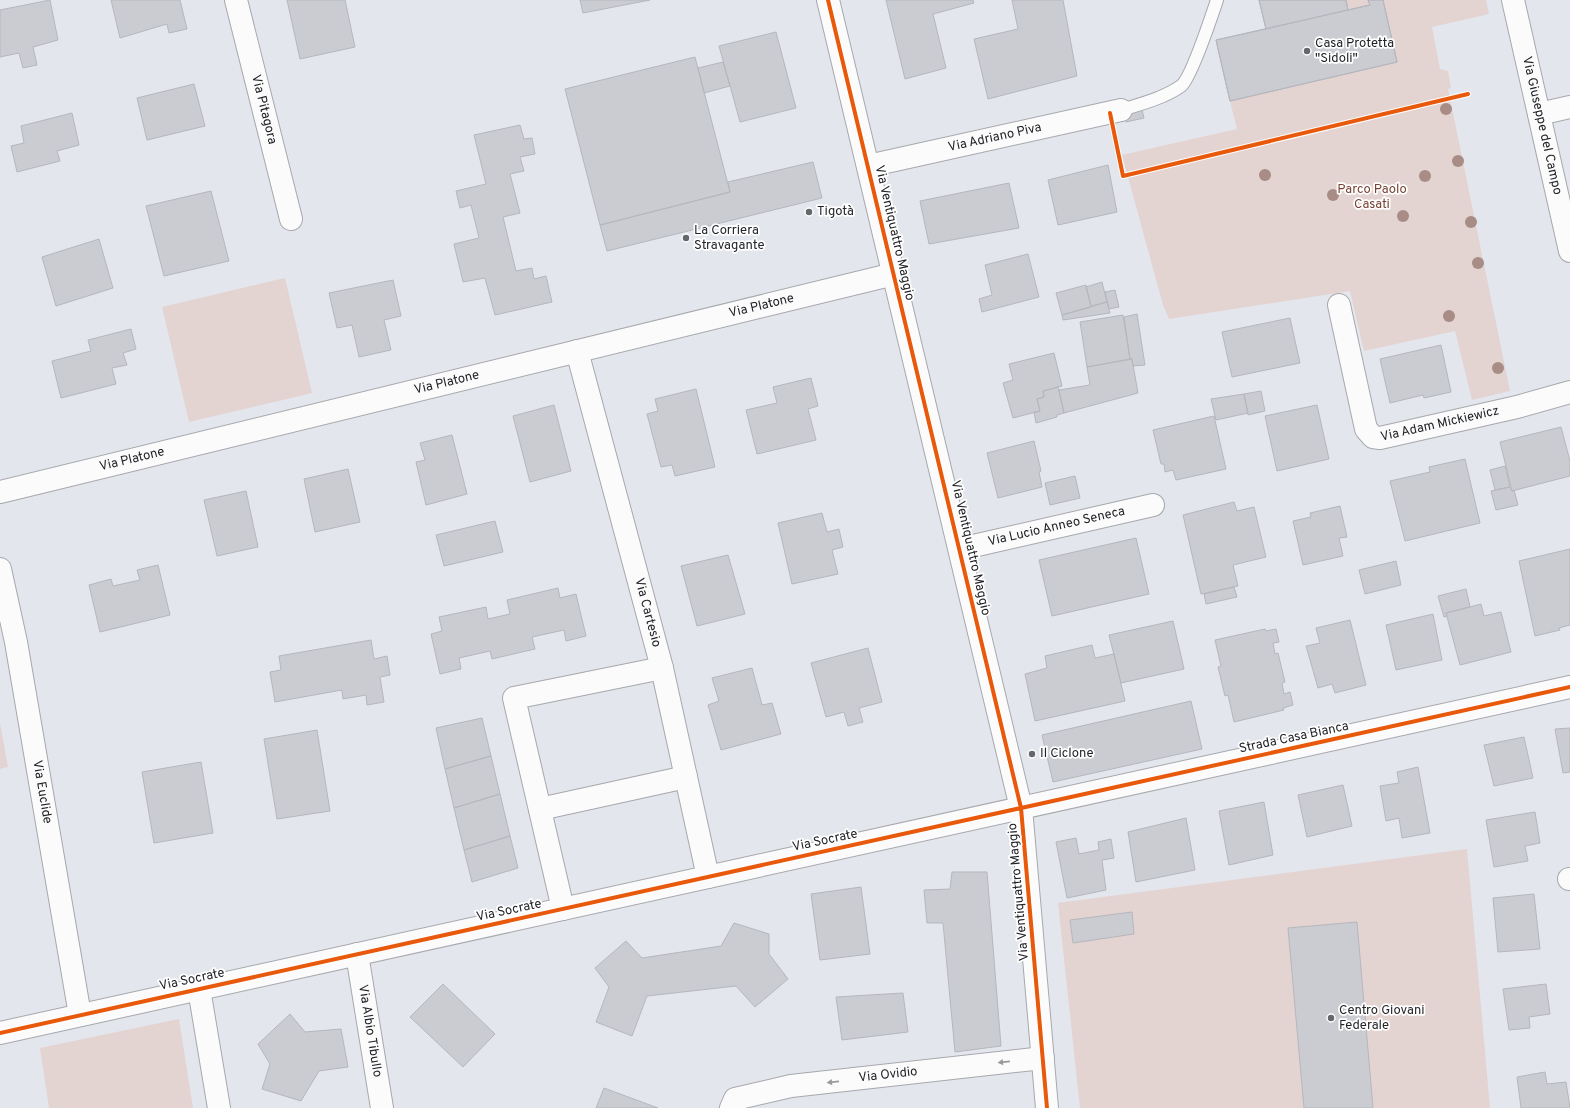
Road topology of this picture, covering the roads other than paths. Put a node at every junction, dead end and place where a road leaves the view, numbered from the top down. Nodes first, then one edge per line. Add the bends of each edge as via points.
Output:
1 (236, 0) edge
2 (828, 0) edge
3 (1217, 0) edge
4 (1513, 0) edge
5 (1570, 107) edge
6 (1121, 110) joint
7 (1539, 114) junction
8 (868, 166) junction
9 (291, 219) dead end
10 (1570, 251) edge
11 (894, 274) junction
12 (1338, 305) dead end
13 (577, 351) junction
14 (1570, 392) edge
15 (0, 492) edge
16 (1152, 505) dead end
17 (960, 549) junction
18 (0, 569) edge
19 (662, 668) junction
20 (1570, 687) edge
21 (686, 777) junction
22 (1021, 808) junction
23 (540, 809) junction
24 (708, 877) junction
25 (563, 909) junction
26 (357, 954) junction
27 (199, 989) junction
28 (80, 1015) junction
29 (0, 1033) edge
30 (1043, 1058) junction
31 (733, 1104) edge
32 (219, 1108) edge
33 (382, 1108) edge
34 (1047, 1108) edge

1 - 9 street, Via Pitagora
2 - 8 street, Via Ventiquattro Maggio
3 - 6 lane via 1202,45 1182,85 1157,98
4 - 7 street, Via Giuseppe del Campo
5 - 7 street
6 - 8 street, Via Adriano Piva
7 - 10 street, Via Giuseppe del Campo
8 - 11 street, Via Ventiquattro Maggio
11 - 13 street, Via Platone
11 - 17 street, Via Ventiquattro Maggio
12 - 14 street, Via Adam Mickiewicz via 1366,429 1373,437 1380,438 1514,408
13 - 15 street, Via Platone
13 - 19 street, Via Cartesio
16 - 17 street, Via Lucio Anneo Seneca
17 - 22 street, Via Ventiquattro Maggio
18 - 28 street, Via Euclide via 16,642
19 - 21 street, Via Cartesio
19 - 23 street via 514,698
20 - 22 street, Strada Casa Bianca
21 - 23 street
21 - 24 street, Via Cartesio
22 - 24 street, Via Socrate
22 - 30 street, Via Ventiquattro Maggio
23 - 25 street
24 - 25 street, Via Socrate
25 - 26 street, Via Socrate
26 - 27 street, Via Socrate
26 - 33 street, Via Albio Tibullo
27 - 28 street, Via Socrate
27 - 32 street
28 - 29 street, Via Socrate
30 -> 31 street, Via Ovidio via 791,1086
30 - 34 street, Via Ventiquattro Maggio

